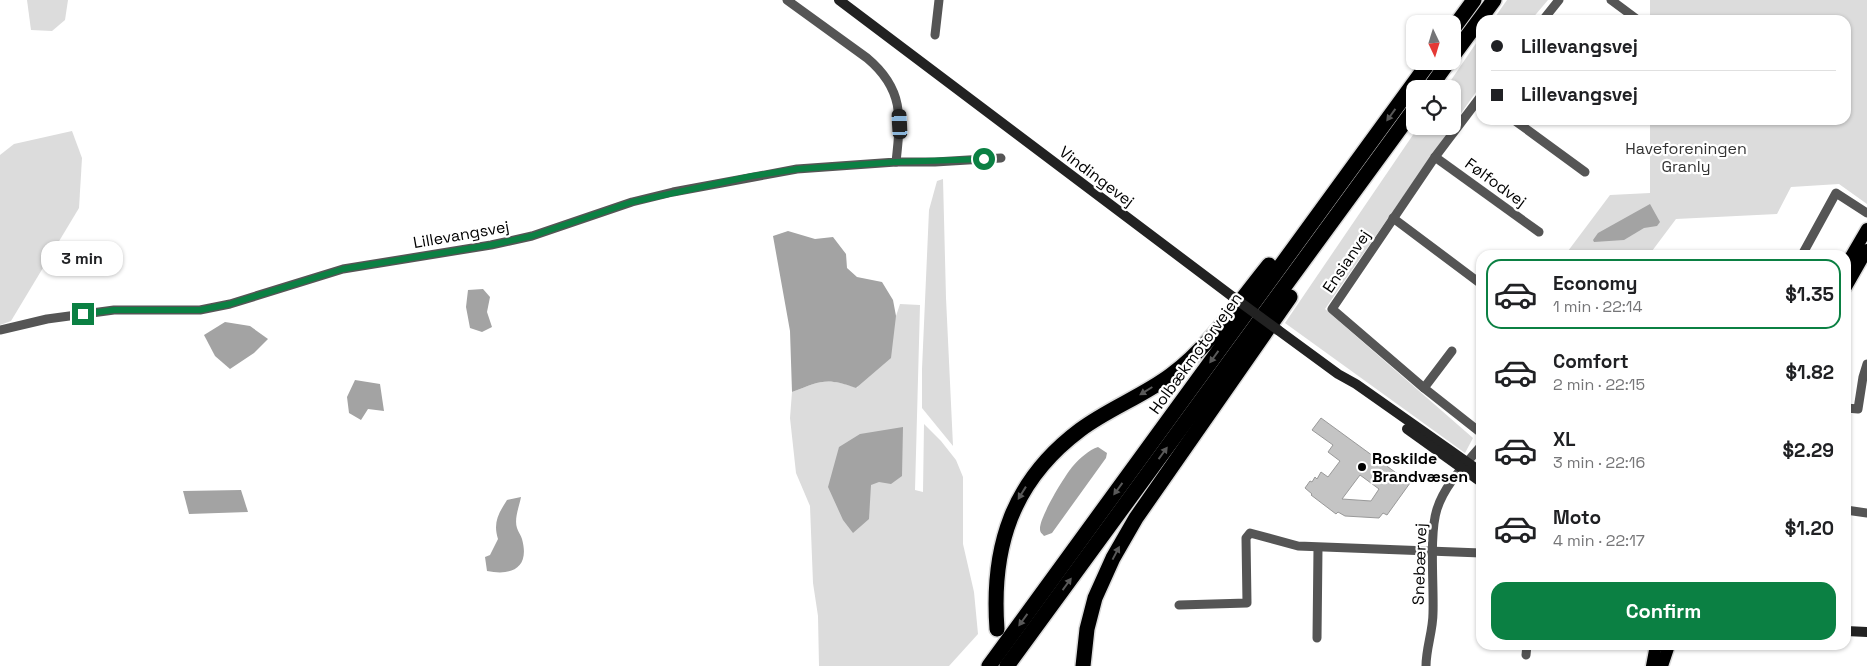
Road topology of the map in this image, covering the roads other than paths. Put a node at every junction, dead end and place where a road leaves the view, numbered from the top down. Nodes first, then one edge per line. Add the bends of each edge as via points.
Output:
1 (787, 0) edge
2 (839, 0) edge
3 (939, 0) edge
4 (1474, 0) edge
5 (1494, 0) edge
6 (1559, 0) edge
7 (1611, 0) edge
8 (1483, 15) edge
9 (1546, 15) edge
10 (1631, 15) edge
11 (1461, 18) edge
12 (1476, 24) edge
13 (936, 35) dead end
14 (1461, 45) edge
15 (1423, 70) edge
16 (1476, 103) edge
17 (1406, 121) edge
18 (1521, 125) edge
19 (1380, 157) junction
20 (1436, 157) junction
21 (1001, 158) dead end
22 (896, 162) junction
23 (1585, 172) dead end
24 (1338, 188) junction
25 (1867, 213) edge
26 (1393, 218) junction
27 (1867, 229) edge
28 (1539, 232) dead end
29 (1805, 250) edge
30 (1867, 250) edge
31 (1851, 256) edge
32 (1851, 278) edge
33 (1476, 280) edge
34 (0, 330) edge
35 (1452, 351) dead end
36 (1867, 364) edge
37 (1424, 388) junction
38 (1851, 408) edge
39 (1476, 429) edge
40 (1476, 452) edge
41 (1464, 465) junction
42 (1476, 470) edge
43 (1476, 477) edge
44 (1851, 511) edge
45 (1867, 513) edge
46 (1318, 548) junction
47 (1434, 551) junction
48 (1476, 553) edge
49 (1179, 606) dead end
50 (997, 629) dead end
51 (1851, 631) edge
52 (1867, 632) edge
53 (1317, 638) dead end
54 (1526, 650) edge
55 (1655, 650) edge
56 (1662, 650) edge
57 (1667, 650) edge
58 (1526, 655) dead end
59 (989, 666) edge
60 (1007, 666) edge
61 (1084, 666) edge
62 (1426, 666) edge
63 (1652, 666) edge
64 (1658, 666) edge
65 (1662, 666) edge

1 - 22 street via 867,58 888,80 899,109
2 - 41 main road, Vindingevej, bridge via 1353,388
3 - 13 street
4 - 11 highway
5 - 8 highway
6 - 9 street
7 - 10 street
12 - 14 highway
15 -> 24 highway, Holbækmotorvejen
16 - 20 street, Ensianvej
17 - 19 highway, Holbækmotorvejen
18 - 23 street
60 -> 19 highway, Holbækmotorvejen
61 -> 19 highway via 1087,629 1095,598 1136,518 1344,217
20 - 26 street, Ensianvej
20 - 28 street, Følfodvej
21 - 22 street, Lillevangsvej
22 - 34 street, Lillevangsvej via 798,169 673,192 632,202 532,236 343,269 230,304 200,310 114,310 47,319
24 -> 50 highway via 1288,242 1234,312 1200,349 1171,375 1081,429 1035,472 1016,503 1002,543 996,569
24 -> 59 highway, Holbækmotorvejen
25 - 29 street via 1836,193
26 - 33 street
26 - 37 street, Ensianvej via 1332,309
27 - 31 main road
30 - 32 main road
35 - 37 street
36 - 38 street via 1858,409
37 - 39 street, Ensianvej
40 - 41 street, Snebærvej
41 - 42 main road, Vindingevej
41 - 43 main road, Vindingevej
41 - 47 street, Snebærvej via 1437,509
44 - 45 street
46 - 47 street
46 - 49 street via 1248,534 1247,603
46 - 53 street
47 - 48 street
47 - 62 street, Snebærvej via 1433,620
51 - 52 main road
54 - 58 street
55 - 63 main road
56 - 64 main road
57 - 65 main road

